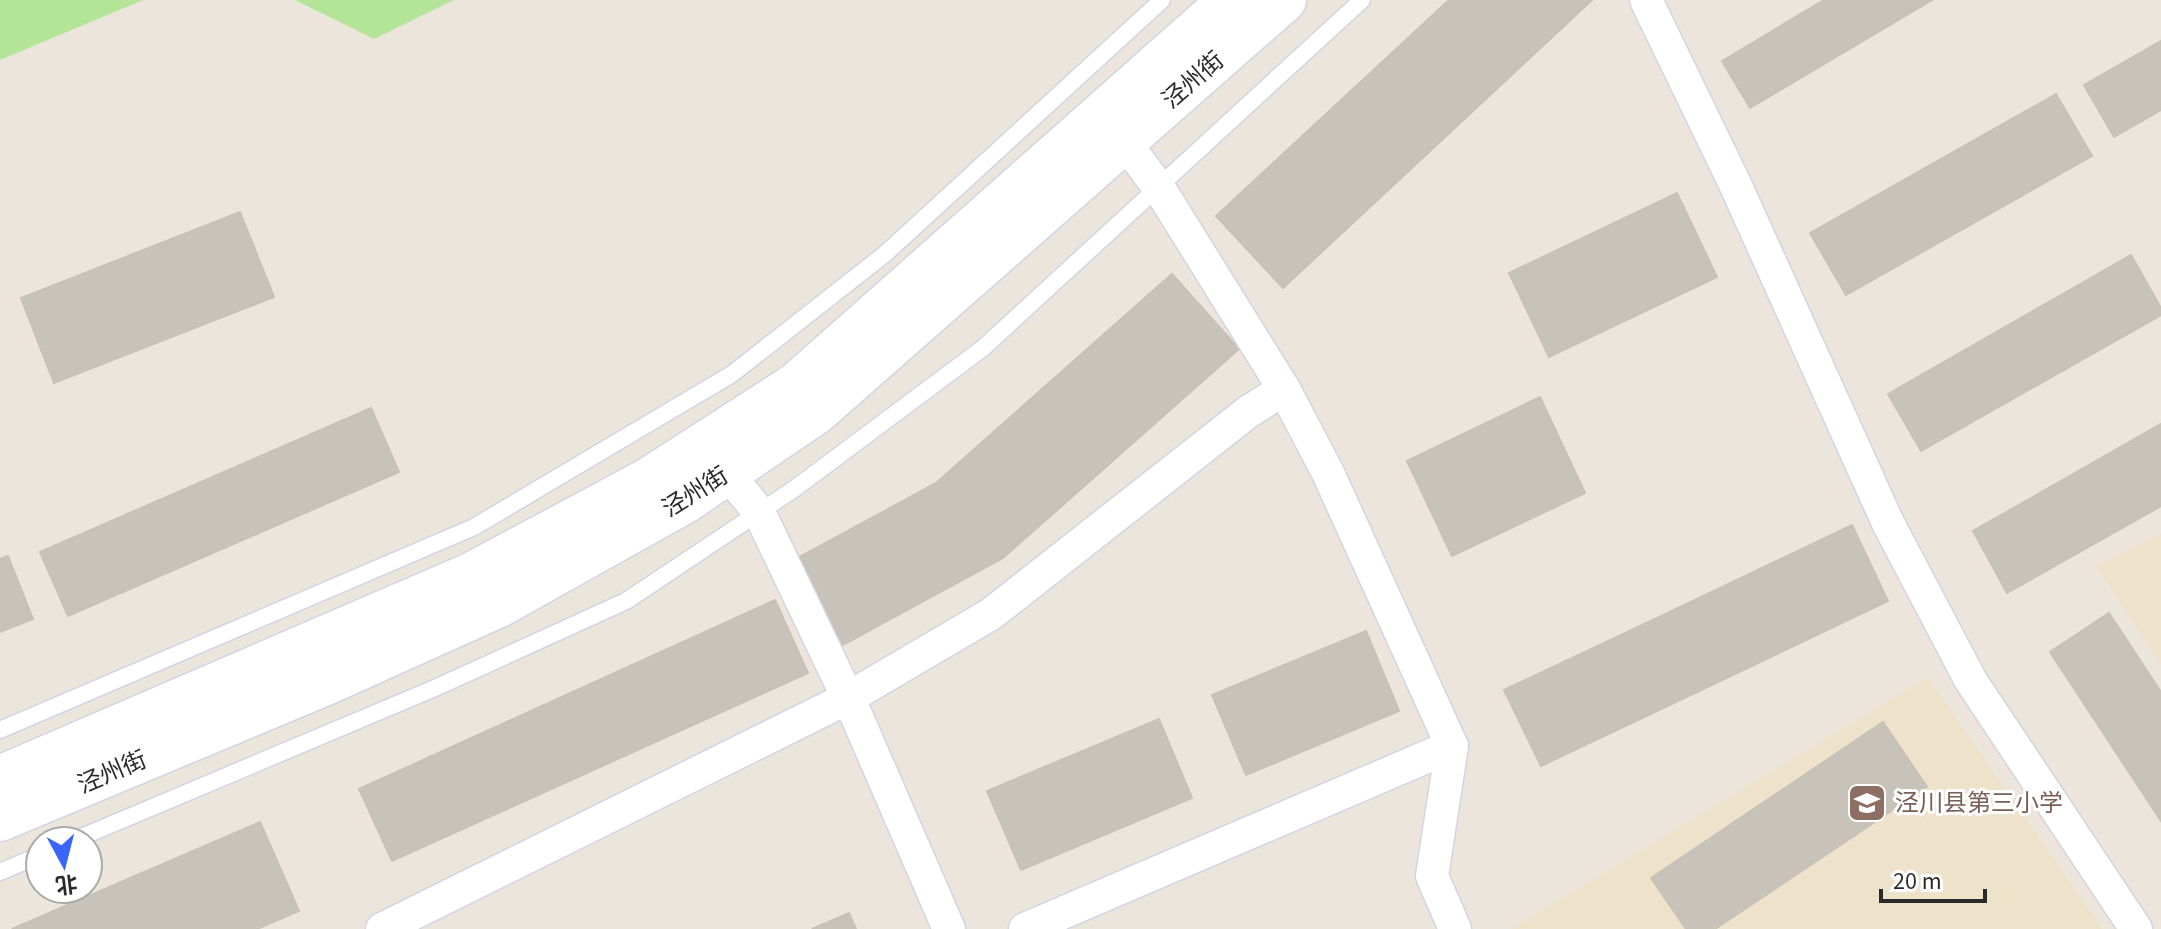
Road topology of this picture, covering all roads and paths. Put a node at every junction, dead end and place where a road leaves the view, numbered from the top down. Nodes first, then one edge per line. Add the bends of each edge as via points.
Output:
1 (1162, 0) edge
2 (1231, 0) edge
3 (1284, 0) edge
4 (1362, 0) edge
5 (1646, 0) edge
6 (1124, 141) junction
7 (1159, 188) junction
8 (1284, 389) junction
9 (727, 473) junction
10 (759, 512) junction
11 (848, 698) junction
12 (0, 730) edge
13 (1452, 746) junction
14 (0, 778) edge
15 (0, 819) edge
16 (104, 828) edge
17 (24, 862) edge
18 (0, 872) edge
19 (382, 929) edge
20 (949, 929) edge
21 (1025, 929) edge
22 (1455, 929) edge
23 (2136, 929) edge

1 - 12 lane via 885,254 732,374 474,527
2 - 14 main road, 泾州街 via 796,385 647,481 471,575
3 - 6 main road, 泾州街
4 - 7 lane
5 - 23 street via 1888,523 1971,681
6 - 7 street
6 - 9 main road, 泾州街 via 816,412
7 - 8 street
7 - 10 lane via 983,348
8 - 11 street via 991,614
8 - 13 street via 1328,473
9 - 10 street
9 - 15 main road, 泾州街 via 499,605
10 - 11 street
10 - 16 lane via 626,601
11 - 19 street
11 - 20 street
13 - 21 street
13 - 22 street via 1432,876
17 - 18 lane

